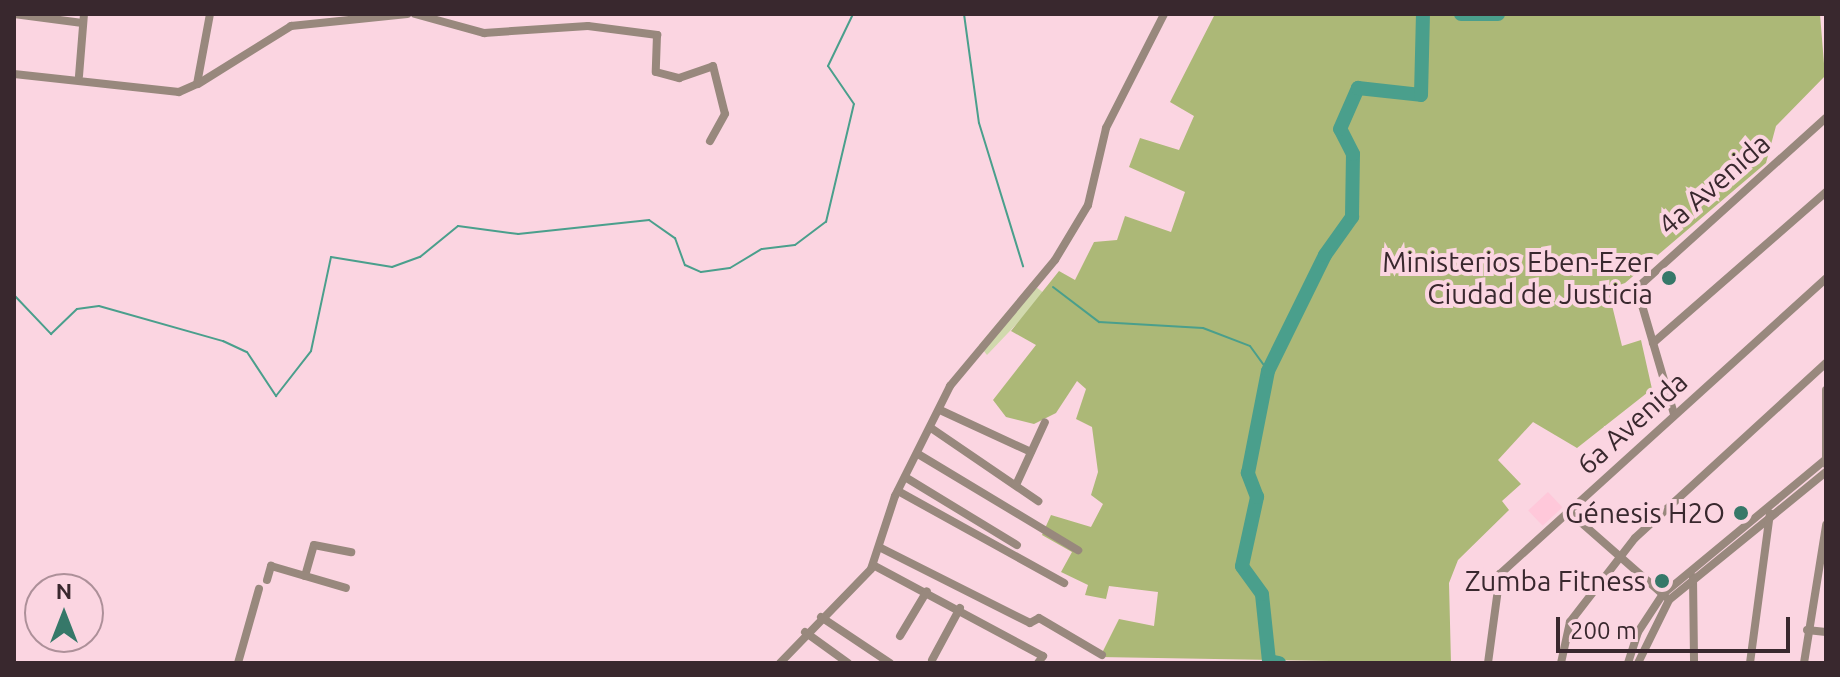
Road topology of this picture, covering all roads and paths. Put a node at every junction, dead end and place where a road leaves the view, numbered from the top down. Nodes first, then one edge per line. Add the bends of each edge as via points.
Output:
1 (14, 14) edge
2 (210, 14) edge
3 (407, 14) edge
4 (415, 14) edge
5 (1164, 14) edge
6 (83, 18) edge
7 (14, 74) edge
8 (79, 76) junction
9 (197, 84) junction
10 (1826, 118) edge
11 (710, 141) dead end
12 (1826, 192) edge
13 (1826, 278) edge
14 (1653, 343) junction
15 (1826, 363) edge
16 (1826, 390) edge
17 (940, 410) junction
18 (1674, 414) junction
19 (1045, 422) dead end
20 (931, 428) junction
21 (1031, 452) junction
22 (918, 454) junction
23 (1825, 461) edge
24 (1826, 472) edge
25 (905, 477) junction
26 (1016, 485) junction
27 (898, 491) junction
28 (1038, 501) dead end
29 (1568, 511) junction
30 (1770, 513) junction
31 (1826, 525) edge
32 (1017, 545) dead end
33 (879, 547) junction
34 (1078, 550) dead end
35 (351, 552) dead end
36 (1619, 556) junction
37 (873, 565) junction
38 (305, 576) junction
39 (1693, 577) junction
40 (267, 580) dead end
41 (1064, 583) dead end
42 (346, 588) dead end
43 (259, 589) dead end
44 (927, 591) junction
45 (1666, 597) junction
46 (960, 608) junction
47 (821, 617) junction
48 (1807, 630) junction
49 (805, 632) junction
50 (1826, 632) edge
51 (900, 636) dead end
52 (1102, 655) dead end
53 (932, 660) dead end
54 (238, 663) edge
55 (780, 663) edge
56 (848, 663) edge
57 (890, 663) edge
58 (1038, 663) edge
59 (1488, 663) edge
60 (1561, 663) edge
61 (1628, 663) edge
62 (1638, 663) edge
63 (1694, 663) edge
64 (1750, 663) edge
65 (1804, 663) edge

1 - 6 street
2 - 9 street
3 - 9 street via 291,26
4 - 11 street via 484,33 588,26 657,35 656,72 679,78 713,66 725,114
5 - 17 street via 1106,128 1088,205 1055,260 950,386
6 - 8 street
7 - 8 street
8 - 9 street via 179,92
10 - 14 street, 4a Avenida via 1637,288
12 - 14 street
13 - 18 street, 6a Avenida
14 - 18 street
15 - 36 street
16 - 23 street
17 - 20 street
17 - 21 street
18 - 29 street, 6a Avenida
19 - 21 street
20 - 22 street
20 - 26 street
21 - 26 street
22 - 25 street
22 - 34 street
23 - 45 street
24 - 30 street
25 - 27 street
25 - 32 street
26 - 28 street
27 - 33 street
27 - 41 street
29 - 36 street
29 - 59 street, 6a Avenida via 1500,574
30 - 39 street
30 - 64 street
31 - 48 street
33 - 37 street
33 - 52 street via 1030,623 1039,618
35 - 38 street via 314,545
36 - 45 street
36 - 60 street via 1570,622
37 - 44 street
37 - 47 street
38 - 40 street via 271,566
38 - 42 street
39 - 45 street
39 - 63 street
43 - 54 street
44 - 46 street
44 - 51 street
45 - 61 street via 1638,632
45 - 62 street
46 - 53 street
46 - 58 street via 1043,656
47 - 49 street
47 - 57 street
48 - 50 street
48 - 65 street
49 - 55 street
49 - 56 street

